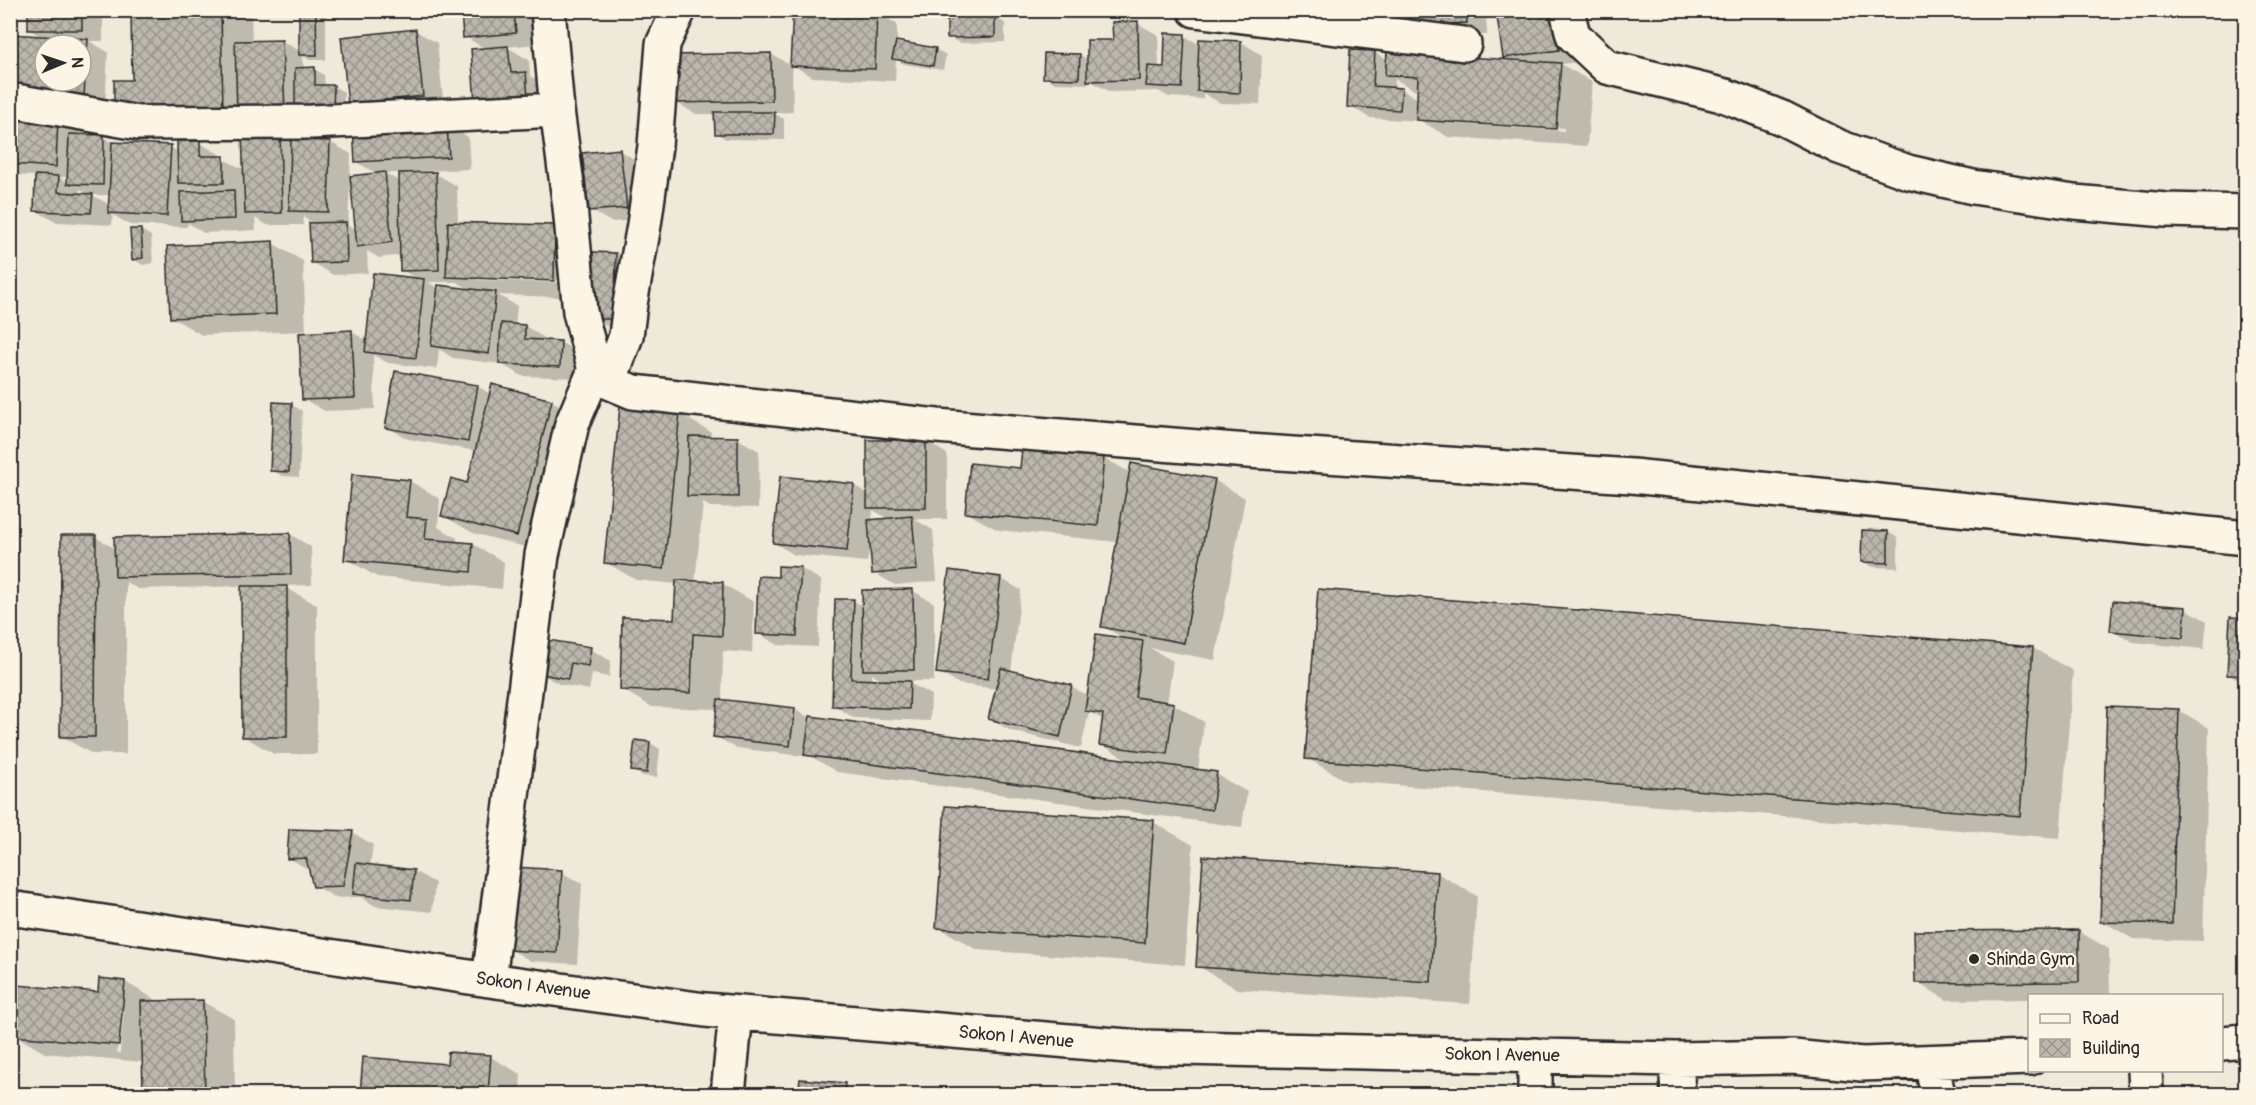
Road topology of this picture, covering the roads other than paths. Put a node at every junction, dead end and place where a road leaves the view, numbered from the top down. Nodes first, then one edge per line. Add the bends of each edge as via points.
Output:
1 (548, 10) edge
2 (679, 10) edge
3 (1195, 10) edge
4 (1567, 10) edge
5 (1464, 44) dead end
6 (10, 100) edge
7 (557, 110) junction
8 (2246, 212) edge
9 (602, 376) junction
10 (2246, 538) edge
11 (10, 908) edge
12 (489, 980) junction
13 (736, 1013) junction
14 (2246, 1041) edge
15 (2223, 1043) edge
16 (1534, 1055) junction
17 (2028, 1058) edge
18 (1676, 1059) junction
19 (1931, 1063) junction
20 (2145, 1072) edge
21 (728, 1095) edge
22 (1535, 1095) edge
23 (1678, 1095) edge
24 (1938, 1095) edge
25 (2146, 1095) edge

1 - 7 street
2 - 9 street via 663,44 655,146 626,336
3 - 5 street
4 - 8 street via 1574,35 1607,67 1726,96 1839,147 1908,172 1973,187 2074,202
6 - 7 street via 138,123 311,122
7 - 9 street via 580,312
9 - 10 street via 633,392 937,426 1632,476
9 - 12 street via 572,424 542,555
11 - 12 street, Sokon I Avenue
12 - 13 street, Sokon I Avenue
13 - 16 street, Sokon I Avenue via 1139,1047
13 - 21 street
14 - 15 street
16 - 18 street, Sokon I Avenue
16 - 22 street
17 - 19 street, Sokon I Avenue
18 - 19 street, Sokon I Avenue via 1793,1057 1862,1064
18 - 23 street
19 - 24 street
20 - 25 street

